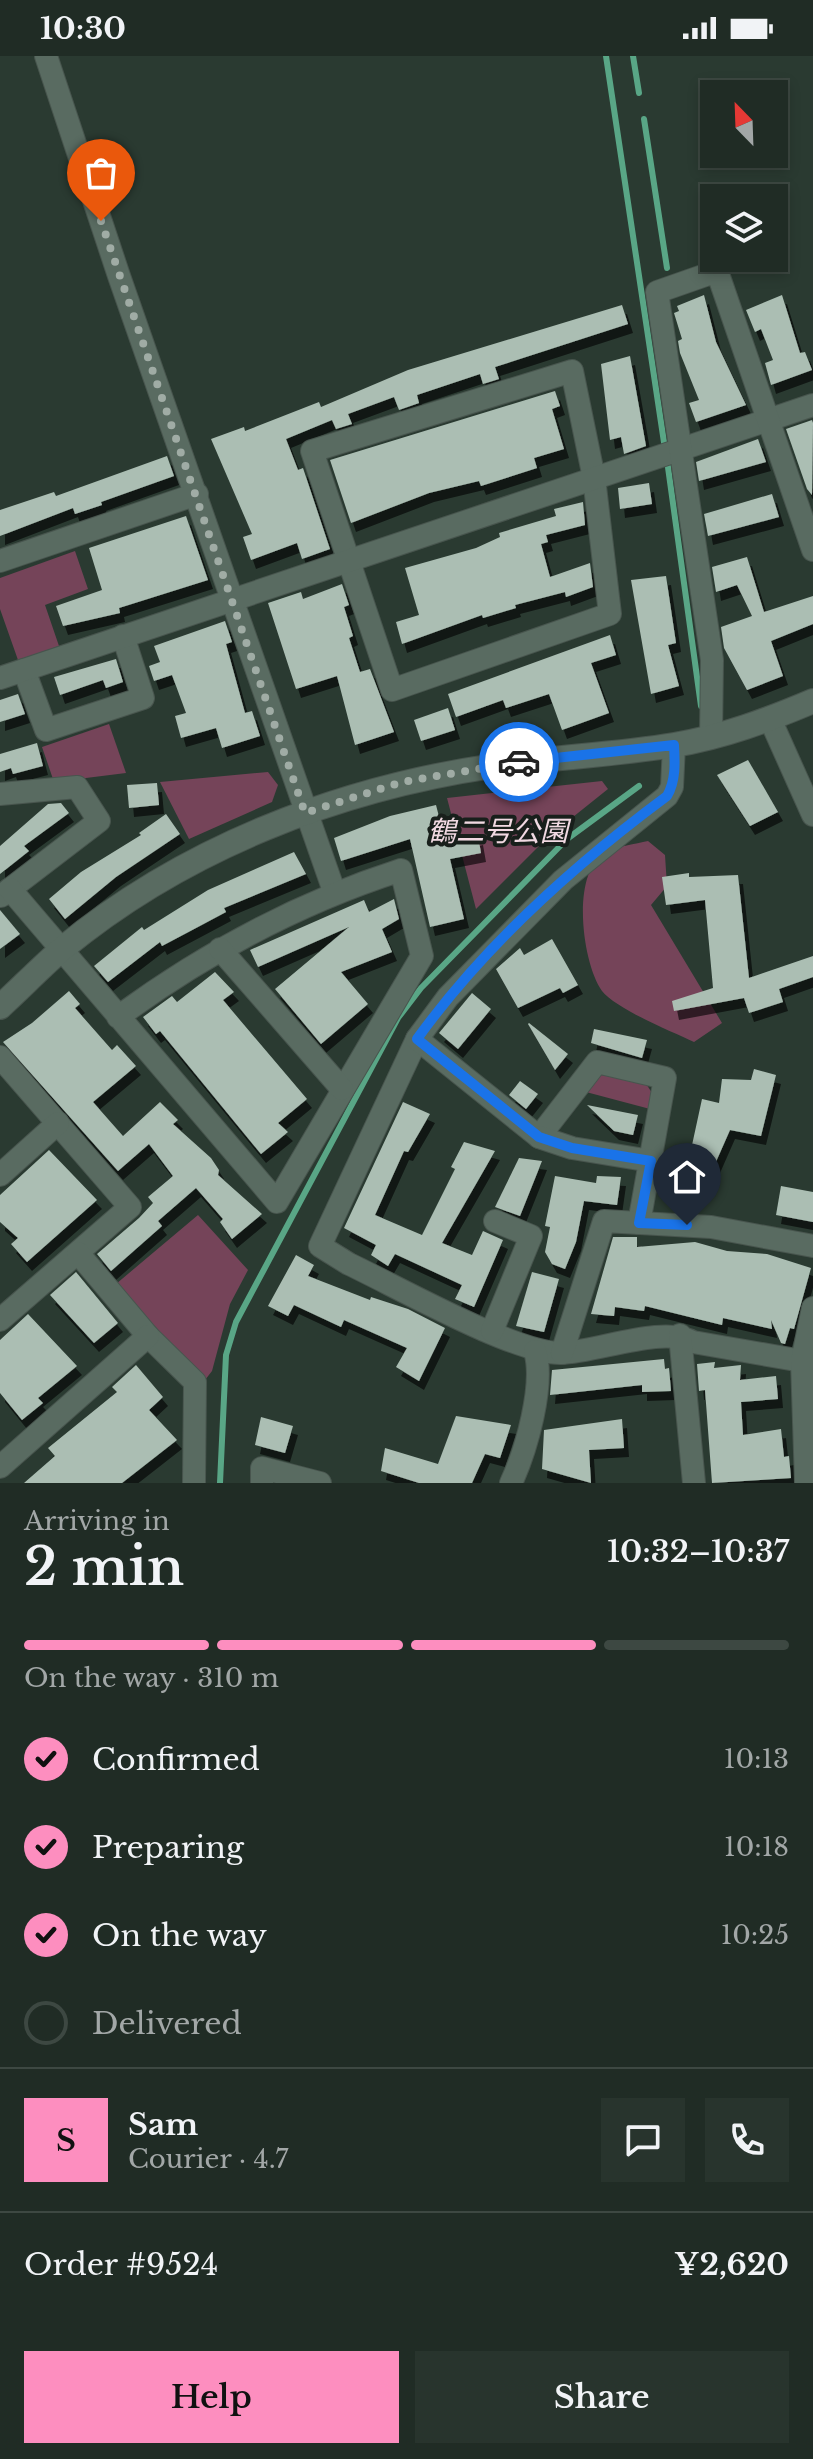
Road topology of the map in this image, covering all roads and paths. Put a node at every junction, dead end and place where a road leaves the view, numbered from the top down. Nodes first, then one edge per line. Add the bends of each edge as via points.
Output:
1 (46, 56) edge
2 (813, 405) edge
3 (769, 420) junction
4 (671, 454) junction
5 (594, 478) junction
6 (197, 494) junction
7 (813, 550) edge
8 (349, 559) junction
9 (0, 561) edge
10 (233, 600) junction
11 (123, 636) junction
12 (24, 670) junction
13 (0, 678) edge
14 (813, 701) edge
15 (770, 719) junction
16 (711, 737) junction
17 (674, 745) junction
18 (0, 794) edge
19 (305, 813) junction
20 (813, 815) edge
21 (334, 891) junction
22 (5, 893) edge
23 (220, 949) junction
24 (61, 950) junction
25 (0, 1007) edge
26 (118, 1017) junction
27 (417, 1039) junction
28 (0, 1057) edge
29 (342, 1089) junction
30 (58, 1123) junction
31 (539, 1137) junction
32 (651, 1161) junction
33 (0, 1175) edge
34 (495, 1221) dead end
35 (639, 1223) junction
36 (813, 1246) edge
37 (78, 1253) junction
38 (813, 1308) edge
39 (0, 1320) edge
40 (492, 1331) junction
41 (680, 1335) junction
42 (148, 1336) junction
43 (535, 1351) junction
44 (562, 1353) junction
45 (802, 1361) junction
46 (0, 1467) edge
47 (194, 1483) edge
48 (262, 1483) edge
49 (320, 1483) edge
50 (511, 1483) edge
51 (694, 1483) edge
52 (806, 1483) edge

1 - 6 street
2 - 3 street
3 - 4 street
3 - 4 street via 717,271 657,292
3 - 7 street
4 - 5 street
4 - 16 street via 699,559 712,660
5 - 8 street
5 - 8 street via 572,371 312,451
5 - 8 street via 610,614 392,690
6 - 9 street
6 - 10 street
8 - 10 street
10 - 11 street
10 - 19 street
11 - 12 street
11 - 12 street via 143,698 46,730
12 - 13 street
14 - 15 street
15 - 16 street
15 - 20 street
16 - 17 street
17 - 19 street via 438,775
17 - 27 street via 667,796 563,880 448,997
18 - 22 street via 77,787 99,821
19 - 21 street
19 - 24 street via 187,866
21 - 23 street
21 - 29 street via 401,870 422,956
22 - 24 street
23 - 26 street
23 - 29 street
24 - 25 street
24 - 26 street
26 - 29 street via 277,1202
27 - 31 street
27 - 40 street via 320,1246
28 - 30 street
30 - 33 street
30 - 37 street via 130,1207
31 - 32 street
31 - 32 street via 597,1062 665,1078
32 - 35 street
34 - 40 street via 531,1236
35 - 36 street via 711,1227
35 - 44 street via 604,1221
37 - 39 street
37 - 42 street
38 - 45 street
40 - 43 street
41 - 44 street
41 - 45 street via 693,1342
41 - 51 street
42 - 46 street
42 - 47 street via 195,1382
43 - 44 street
43 - 50 street via 539,1363 531,1431
45 - 52 street
48 - 49 street via 262,1468

